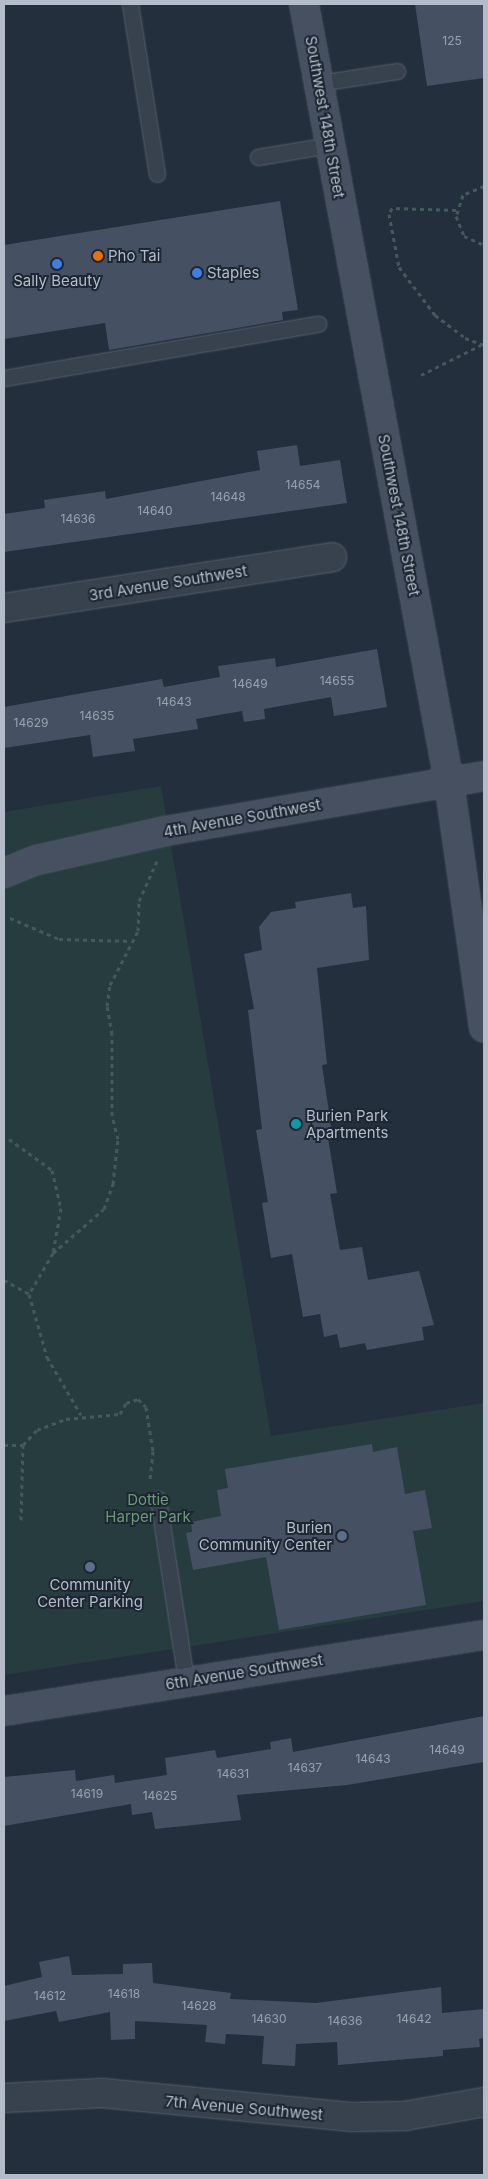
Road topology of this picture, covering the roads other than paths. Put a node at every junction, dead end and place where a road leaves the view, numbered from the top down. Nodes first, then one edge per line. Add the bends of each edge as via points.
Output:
1 (130, 4) edge
2 (304, 4) edge
3 (397, 71) dead end
4 (319, 83) junction
5 (330, 145) junction
6 (258, 157) dead end
7 (157, 174) dead end
8 (318, 324) dead end
9 (4, 378) edge
10 (332, 558) dead end
11 (4, 608) edge
12 (484, 776) edge
13 (449, 782) junction
14 (4, 874) edge
15 (484, 1028) edge
16 (153, 1494) road end
17 (484, 1635) edge
18 (186, 1680) junction
19 (4, 1711) edge
20 (4, 2098) edge
21 (484, 2102) edge

1 - 7 lane
2 - 4 main road, Southwest 148th Street
3 - 4 lane
4 - 5 main road, Southwest 148th Street
5 - 6 lane
5 - 13 main road, Southwest 148th Street
8 - 9 lane
10 - 11 street, 3rd Avenue Southwest
12 - 13 main road, 4th Avenue Southwest
13 - 14 main road, 4th Avenue Southwest via 166,831 37,860
13 - 15 main road, Southwest 148th Street
16 - 18 lane
17 - 18 main road, 6th Avenue Southwest
18 - 19 main road, 6th Avenue Southwest
20 - 21 street, 7th Avenue Southwest via 102,2093 353,2117 404,2116

